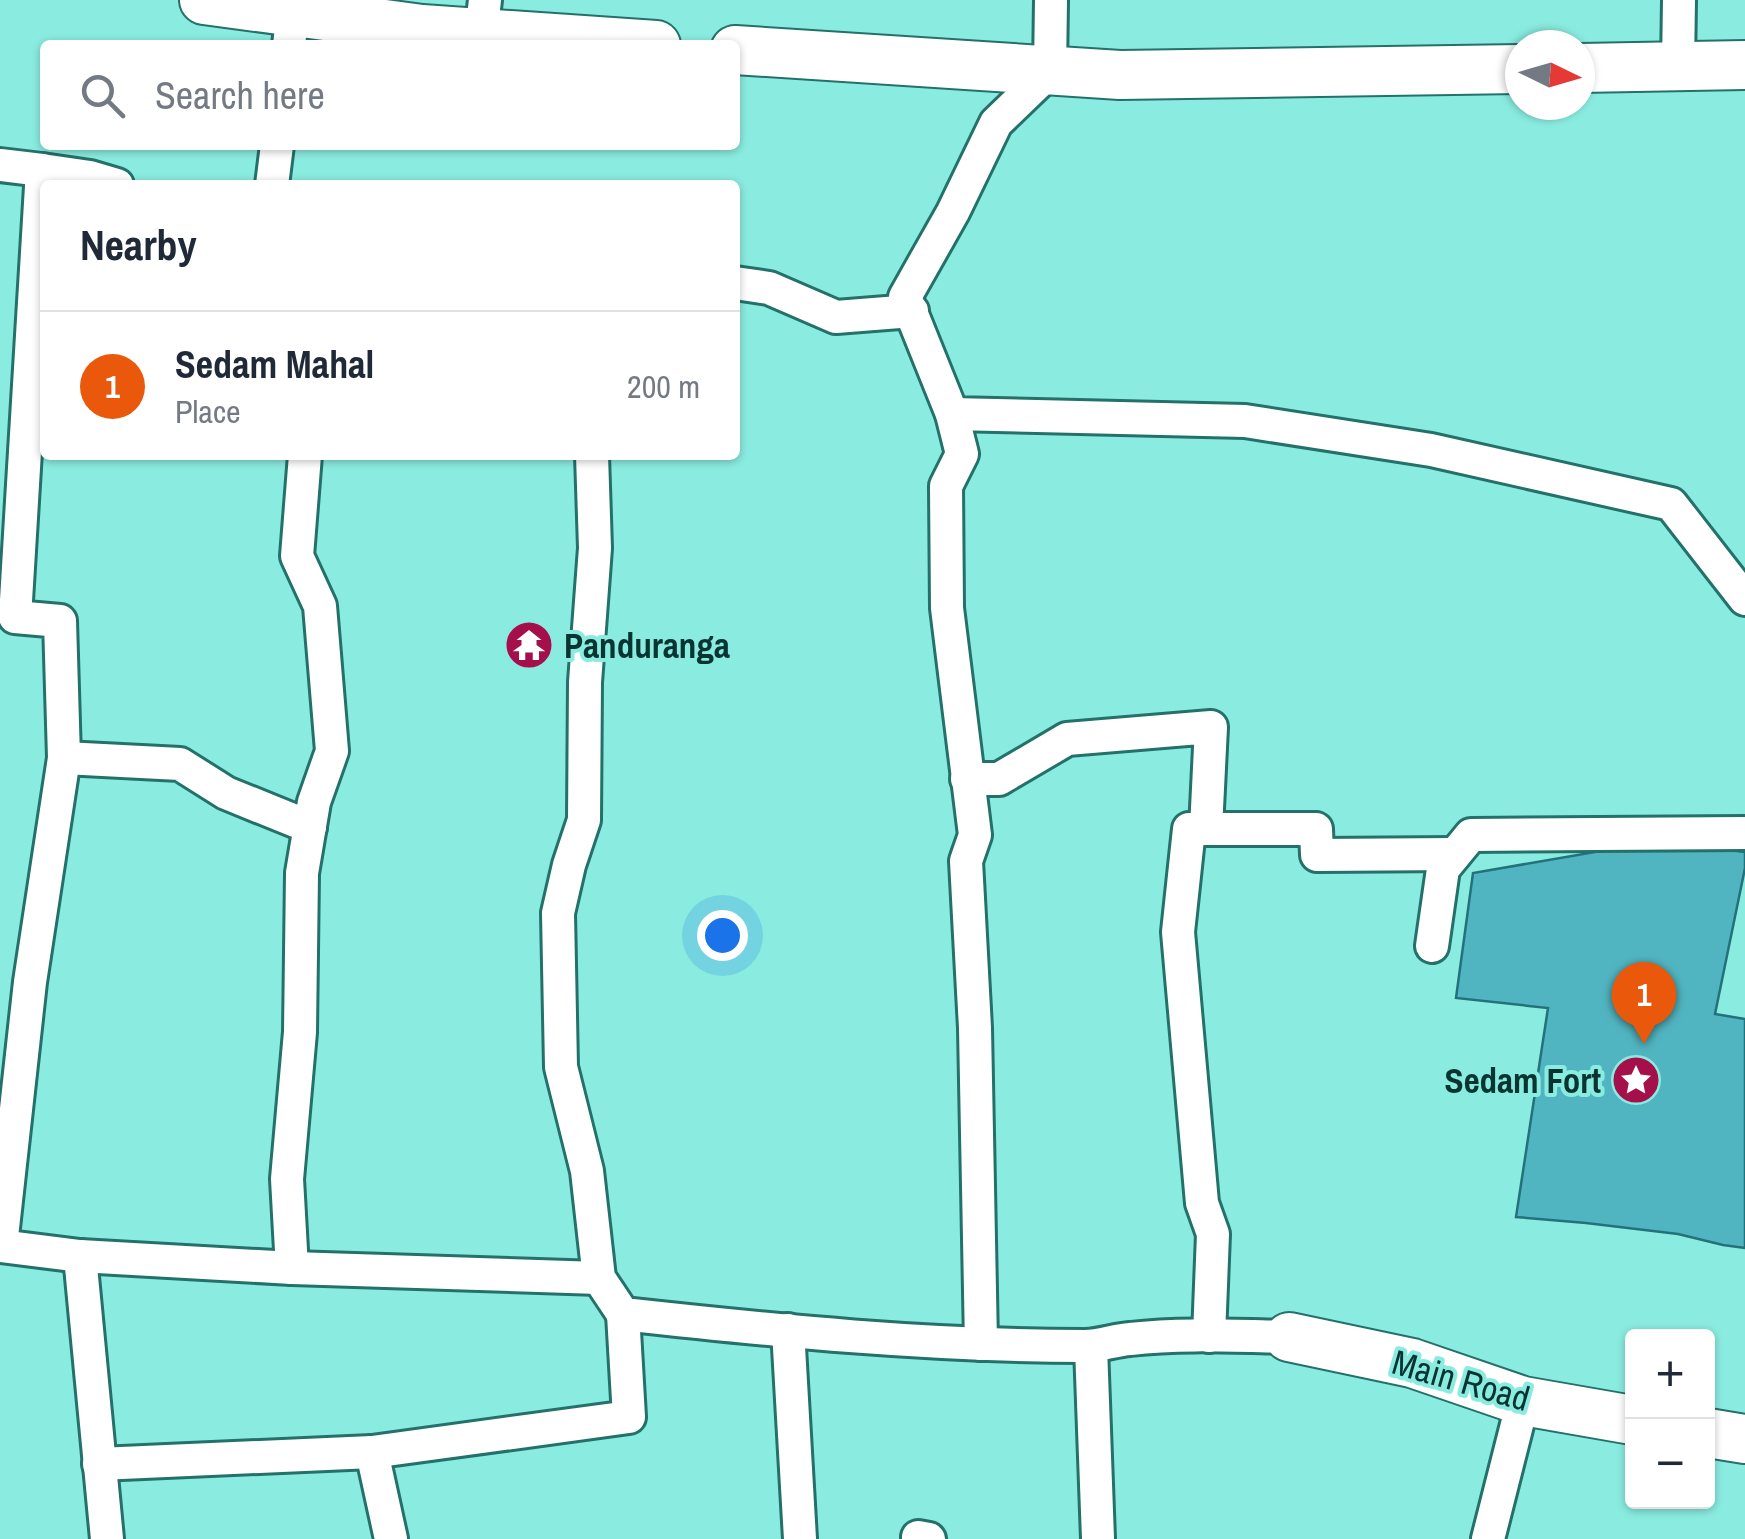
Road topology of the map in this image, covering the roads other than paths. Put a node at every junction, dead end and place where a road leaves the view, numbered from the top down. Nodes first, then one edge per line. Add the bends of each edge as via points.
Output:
1 (204, 0) edge
2 (1051, 0) edge
3 (1679, 0) edge
4 (483, 17) edge
5 (291, 28) edge
6 (625, 40) edge
7 (740, 50) edge
8 (1745, 65) edge
9 (1678, 66) junction
10 (1505, 68) edge
11 (1595, 68) edge
12 (1050, 71) junction
13 (276, 150) edge
14 (0, 164) edge
15 (42, 170) junction
16 (41, 180) edge
17 (100, 180) edge
18 (273, 180) edge
19 (40, 203) edge
20 (740, 284) edge
21 (912, 311) junction
22 (952, 414) junction
23 (305, 460) edge
24 (592, 460) edge
25 (1745, 599) edge
26 (64, 758) junction
27 (968, 779) junction
28 (310, 827) junction
29 (1206, 829) junction
30 (1745, 833) edge
31 (1455, 854) junction
32 (1432, 946) dead end
33 (80, 1256) junction
34 (292, 1268) junction
35 (599, 1278) junction
36 (622, 1314) junction
37 (788, 1330) junction
38 (1209, 1336) junction
39 (1290, 1337) joint
40 (981, 1344) junction
41 (1091, 1346) junction
42 (1523, 1401) junction
43 (1626, 1419) edge
44 (1715, 1434) edge
45 (1745, 1439) edge
46 (372, 1452) junction
47 (99, 1464) junction
48 (107, 1539) edge
49 (390, 1539) edge
50 (800, 1539) edge
51 (1098, 1539) edge
52 (1488, 1539) edge

1 - 5 street
2 - 12 street
3 - 9 street
4 - 5 street via 422,30
4 - 6 street
7 - 12 street
8 - 9 street
9 - 11 street
10 - 12 street
12 - 21 street via 996,123 905,298
13 - 18 street
14 - 15 street
15 - 16 street
15 - 17 street
19 - 26 street via 15,616 60,620
20 - 21 street via 769,288 836,317
21 - 22 street
22 - 25 street via 1245,421 1431,450 1672,504
22 - 27 street via 962,454 946,486 947,608
23 - 28 street via 298,556 320,606 332,751
24 - 35 street via 584,820 558,913 561,1067 587,1171
26 - 28 street via 180,764 226,793
26 - 33 street via 30,982 1,1246
27 - 29 street via 999,779 1067,738 1212,727
27 - 40 street via 975,836 966,862
28 - 34 street via 287,1179
29 - 31 street via 1316,829 1318,855
29 - 38 street via 1189,829 1178,932 1202,1202 1213,1234
30 - 31 street via 1470,835
31 - 32 street via 1443,869
33 - 34 street
33 - 47 street
34 - 35 street
35 - 36 street
36 - 37 street
36 - 46 street via 630,1417
37 - 40 street
37 - 50 street
38 - 39 street
38 - 41 street
39 - 42 street, Main Road via 1412,1363
40 - 41 street
41 - 51 street
42 - 43 street, Main Road
42 - 52 street
44 - 45 street
46 - 47 street
46 - 49 street
47 - 48 street

